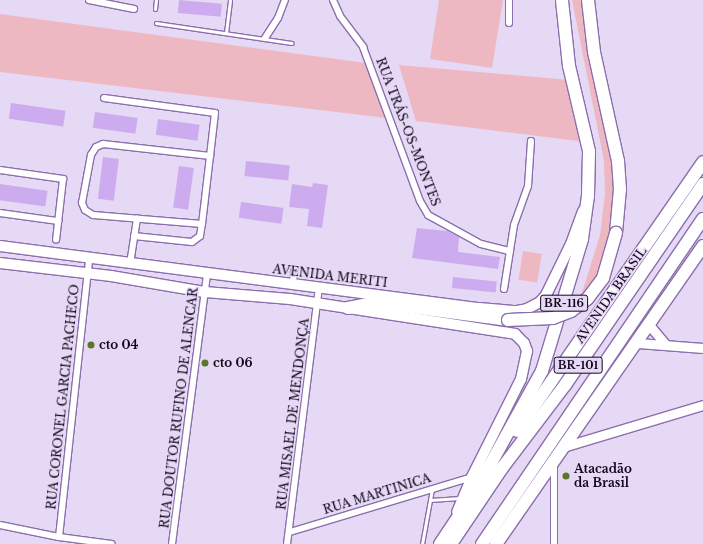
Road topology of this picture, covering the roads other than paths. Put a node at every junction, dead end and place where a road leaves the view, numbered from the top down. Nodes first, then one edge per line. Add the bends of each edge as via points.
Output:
1 (89, 0) edge
2 (156, 0) edge
3 (230, 0) edge
4 (285, 0) edge
5 (333, 0) edge
6 (509, 0) edge
7 (562, 0) edge
8 (588, 0) edge
9 (134, 9) dead end
10 (155, 9) dead end
11 (156, 23) dead end
12 (509, 23) dead end
13 (226, 33) junction
14 (265, 38) junction
15 (292, 43) dead end
16 (104, 98) dead end
17 (531, 141) dead end
18 (210, 156) junction
19 (703, 162) edge
20 (0, 170) edge
21 (703, 184) edge
22 (588, 196) junction
23 (0, 213) edge
24 (137, 219) junction
25 (703, 219) edge
26 (58, 221) junction
27 (202, 224) junction
28 (134, 236) junction
29 (56, 240) dead end
30 (0, 246) edge
31 (703, 246) edge
32 (510, 251) junction
33 (89, 258) junction
34 (0, 264) edge
35 (130, 264) junction
36 (294, 271) dead end
37 (88, 274) junction
38 (207, 274) junction
39 (293, 284) junction
40 (319, 287) junction
41 (504, 289) dead end
42 (205, 292) junction
43 (317, 304) junction
44 (348, 308) junction
45 (650, 326) junction
46 (638, 343) junction
47 (665, 344) junction
48 (703, 348) edge
49 (630, 354) junction
50 (703, 405) edge
51 (564, 447) junction
52 (554, 461) junction
53 (529, 474) junction
54 (472, 477) junction
55 (432, 489) junction
56 (468, 496) junction
57 (430, 500) junction
58 (0, 525) edge
59 (290, 532) junction
60 (59, 537) junction
61 (112, 544) edge
62 (172, 544) edge
63 (287, 544) edge
64 (422, 544) edge
65 (440, 544) edge
66 (451, 544) edge
67 (482, 544) edge
68 (496, 544) edge
69 (554, 544) edge

1 - 9 street
2 - 10 lane
3 - 13 lane
4 - 14 street via 278,18
5 - 32 street, RUA TRÁS-OS-MONTES via 340,16 363,47 420,201 428,215 481,244
6 - 12 street
7 - 22 highway, BR-116 via 569,66 589,151
8 - 44 highway, bridge via 594,52 618,161 620,189 616,233 603,278 588,298 571,311 553,318 508,320 388,304 373,303
11 - 13 lane
13 - 14 lane
14 - 15 lane
16 - 18 street via 215,112
17 - 32 street via 528,186 514,225
18 - 24 street via 103,144 96,147 91,154 84,196 85,210 93,215
18 - 27 street
19 - 56 highway, AVENIDA BRASIL / BR-101
20 - 26 street via 61,178 64,182
21 - 66 highway, AVENIDA BRASIL / BR-101 via 565,386 502,468
22 - 40 main road, AVENIDA MERITI via 552,286 540,302 527,309 479,308
22 - 56 highway, BR-116 via 574,271 542,371
23 - 26 street
24 - 27 street
24 - 28 street
25 - 53 highway, BR-101
26 - 29 street
27 - 28 street via 200,236 192,242
28 - 35 street
30 - 33 main road, AVENIDA MERITI
31 - 45 highway, BR-101
32 - 41 street
33 - 35 main road, AVENIDA MERITI
33 - 37 street, RUA CORONEL GARCIA PACHECO
34 - 37 main road
35 - 38 main road, AVENIDA MERITI
36 - 39 street
37 - 42 main road
37 - 60 street, RUA CORONEL GARCIA PACHECO
38 - 39 main road, AVENIDA MERITI
38 - 42 street, RUA DOUTOR RUFINO DE ALENCAR
39 - 40 main road, AVENIDA MERITI
40 - 43 street, RUA MISAEL DE MENDONÇA
42 - 43 main road via 290,299
42 - 62 street, RUA DOUTOR RUFINO DE ALENCAR
43 - 44 main road
43 - 59 street, RUA MISAEL DE MENDONÇA
44 - 54 main road, AVENIDA BRASIL via 515,334 524,343 527,351 522,379
45 - 46 highway, BR-101
45 - 47 street
46 - 47 street
46 - 49 highway, BR-101
47 - 48 street
49 - 51 highway
49 - 53 highway, BR-101
50 - 51 street
51 - 52 highway
52 - 68 highway
52 - 69 street
53 - 67 highway, BR-101
54 - 55 street, RUA MARTINICA
54 - 56 main road, AVENIDA BRASIL
55 - 57 lane
55 - 59 street, RUA MARTINICA
56 - 57 lane
56 - 65 highway, AVENIDA BRASIL / BR-101
57 - 64 lane
58 - 60 street
59 - 63 street, RUA MISAEL DE MENDONÇA
60 - 61 street

